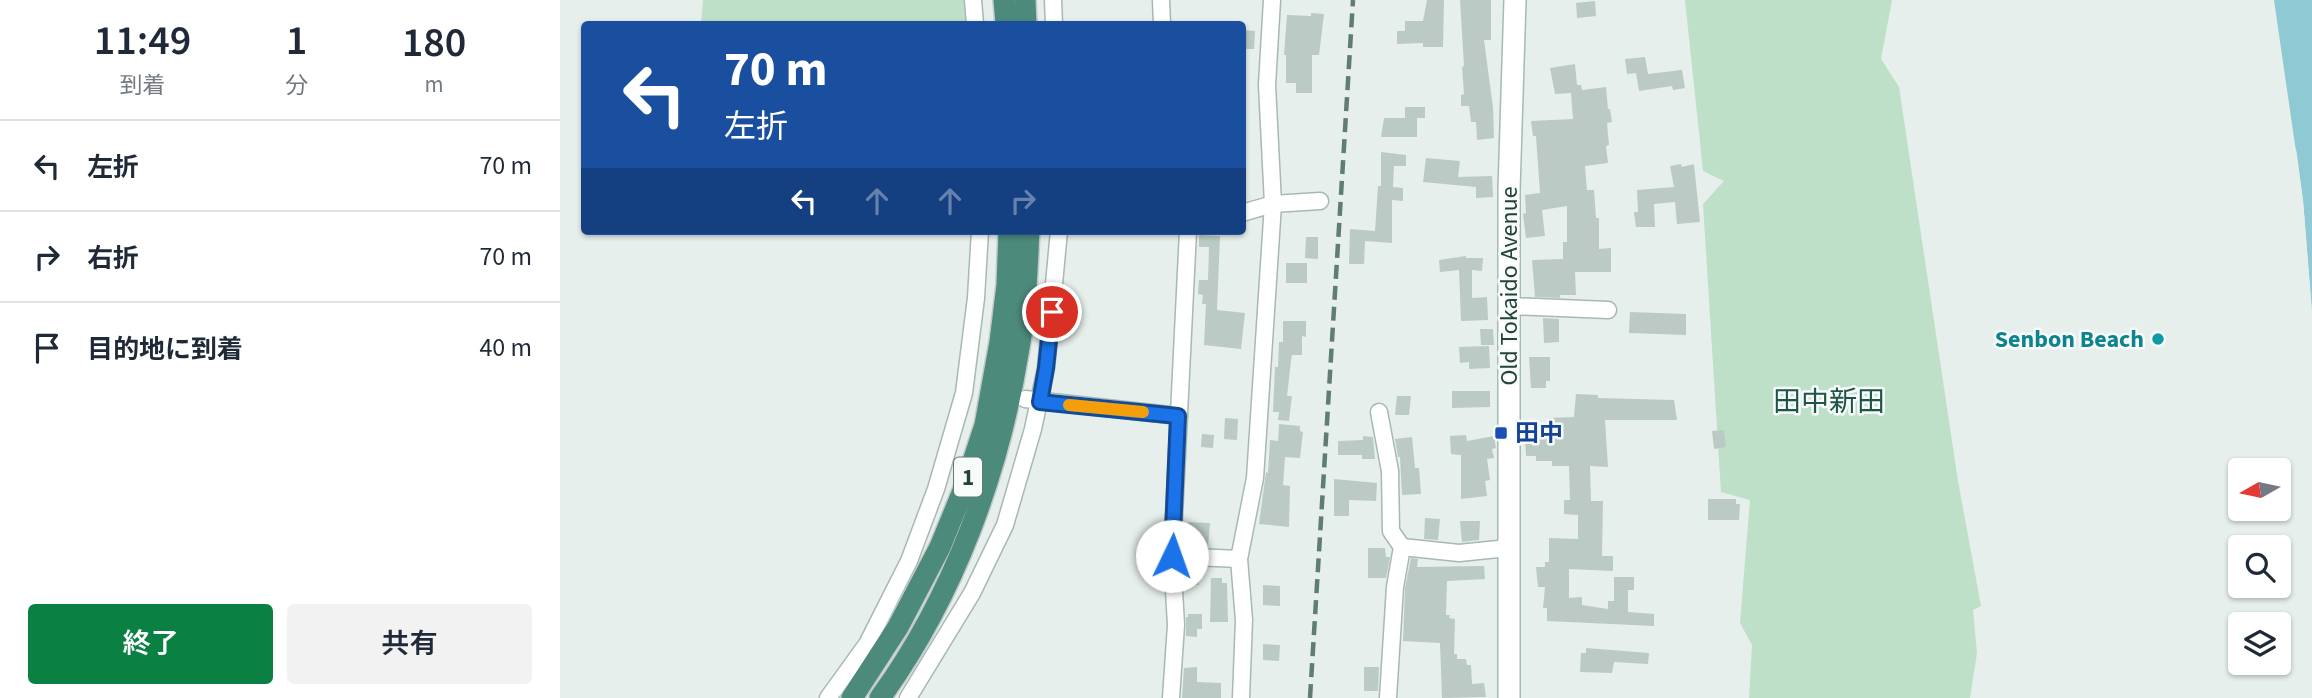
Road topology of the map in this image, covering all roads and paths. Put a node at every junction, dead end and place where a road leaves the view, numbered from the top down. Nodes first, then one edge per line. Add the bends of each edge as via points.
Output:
1 (974, 0) edge
2 (1004, 0) edge
3 (1025, 0) edge
4 (1053, 0) edge
5 (1161, 0) edge
6 (1272, 0) edge
7 (1515, 0) edge
8 (975, 21) edge
9 (1006, 21) edge
10 (1026, 21) edge
11 (1054, 21) edge
12 (1162, 21) edge
13 (1320, 201) dead end
14 (1273, 204) junction
15 (1246, 212) edge
16 (980, 235) edge
17 (1009, 235) edge
18 (1029, 235) edge
19 (1059, 235) edge
20 (1188, 235) edge
21 (1510, 306) junction
22 (1608, 310) dead end
23 (1032, 400) junction
24 (1379, 412) dead end
25 (1178, 416) junction
26 (1402, 547) junction
27 (1508, 548) junction
28 (1172, 556) junction
29 (1239, 559) junction
30 (828, 698) edge
31 (852, 698) edge
32 (880, 698) edge
33 (908, 698) edge
34 (1171, 698) edge
35 (1241, 698) edge
36 (1388, 698) edge
37 (1509, 698) edge

1 - 8 street
2 - 9 highway
3 - 10 highway
4 - 11 street
5 - 12 street
6 - 14 street via 1267,85
7 - 21 main road, Old Tokaido Avenue
13 - 14 street
14 - 15 street
14 - 29 street via 1255,478
16 - 30 street via 970,393 909,561 867,644
17 - 31 highway, 1 via 1000,342 985,425 969,473 940,547 898,627
18 - 32 highway, 1 via 1020,347 1003,431 952,577 906,662
19 - 23 street via 1046,368
20 - 25 street
21 - 22 street
21 - 27 main road, Old Tokaido Avenue
23 - 25 street
23 - 33 street via 1004,525 972,593
24 - 26 street via 1390,471 1391,531
25 - 28 street
26 - 27 street via 1459,553
26 - 36 street
27 - 37 main road, Old Tokaido Avenue
28 - 29 street
28 - 34 street via 1176,625
29 - 35 street via 1244,620

